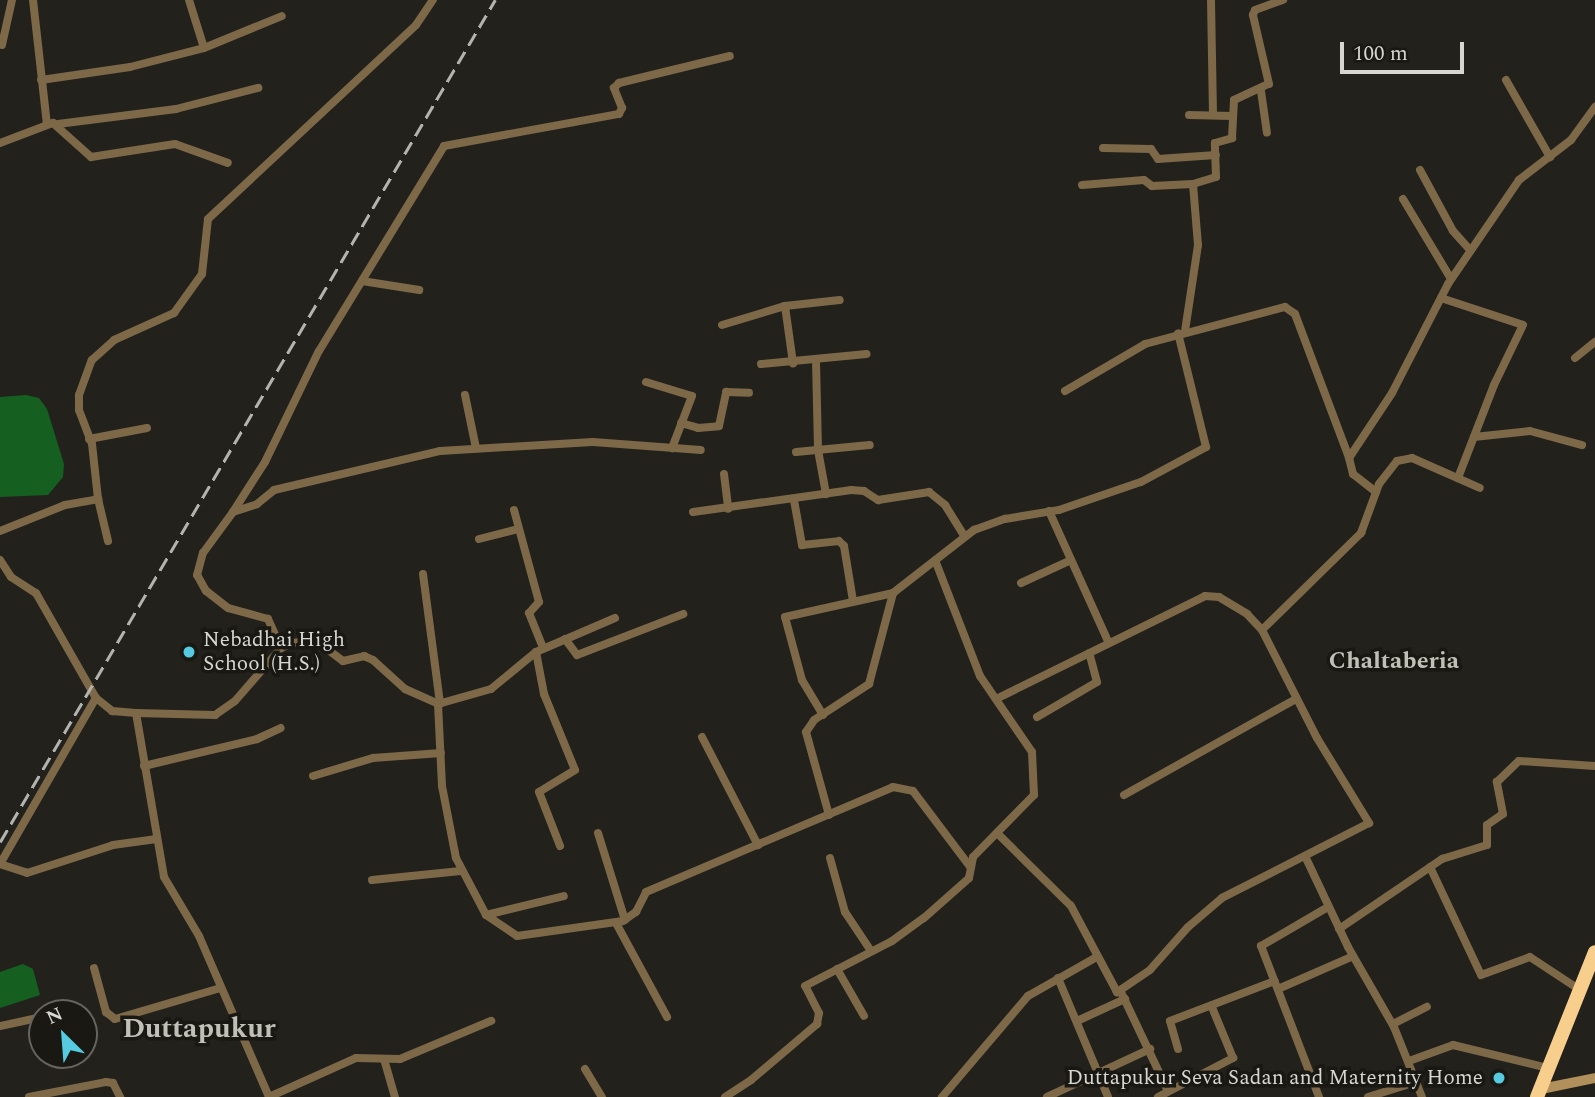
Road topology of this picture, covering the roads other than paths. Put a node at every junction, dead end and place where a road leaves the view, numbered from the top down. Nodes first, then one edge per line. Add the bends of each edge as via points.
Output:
1 (12, 0) edge
2 (33, 0) edge
3 (189, 0) edge
4 (433, 0) edge
5 (1211, 0) edge
6 (1283, 0) edge
7 (282, 16) dead end
8 (2, 45) edge
9 (204, 48) junction
10 (730, 56) dead end
11 (41, 80) junction
12 (1506, 80) dead end
13 (258, 88) dead end
14 (1261, 91) junction
15 (1595, 107) edge
16 (1189, 114) dead end
17 (1213, 116) junction
18 (1232, 116) junction
19 (47, 124) junction
20 (58, 124) junction
21 (1266, 133) dead end
22 (0, 143) edge
23 (1103, 148) dead end
24 (1216, 155) junction
25 (1549, 157) junction
26 (228, 163) dead end
27 (1420, 170) dead end
28 (1193, 184) junction
29 (1082, 185) dead end
30 (1402, 199) dead end
31 (1469, 249) junction
32 (1451, 279) junction
33 (362, 281) junction
34 (419, 290) dead end
35 (1441, 298) junction
36 (840, 300) dead end
37 (785, 306) junction
38 (722, 325) dead end
39 (1182, 332) junction
40 (1595, 342) edge
41 (867, 354) dead end
42 (1575, 358) dead end
43 (816, 361) junction
44 (793, 363) junction
45 (761, 364) dead end
46 (646, 382) dead end
47 (1065, 391) dead end
48 (749, 393) dead end
49 (465, 396) dead end
50 (681, 423) junction
51 (147, 428) dead end
52 (1474, 437) junction
53 (89, 439) junction
54 (870, 445) dead end
55 (1582, 445) dead end
56 (673, 448) junction
57 (476, 449) junction
58 (701, 450) dead end
59 (818, 450) junction
60 (796, 452) dead end
61 (1349, 458) junction
62 (724, 474) dead end
63 (1458, 478) junction
64 (1480, 488) dead end
65 (1376, 492) junction
66 (826, 494) junction
67 (97, 499) junction
68 (793, 500) junction
69 (728, 509) junction
70 (514, 510) dead end
71 (1049, 511) junction
72 (233, 512) junction
73 (693, 512) dead end
74 (518, 529) junction
75 (0, 531) edge
76 (964, 536) junction
77 (479, 539) dead end
78 (108, 541) dead end
79 (0, 560) edge
80 (935, 560) junction
81 (1071, 560) junction
82 (423, 574) dead end
83 (1021, 583) dead end
84 (893, 593) junction
85 (853, 601) junction
86 (683, 614) dead end
87 (615, 618) dead end
88 (1262, 630) junction
89 (565, 639) junction
90 (1109, 643) junction
91 (281, 648) junction
92 (540, 650) junction
93 (1089, 653) junction
94 (96, 698) junction
95 (996, 699) junction
96 (1296, 699) junction
97 (439, 704) junction
98 (136, 713) junction
99 (823, 715) junction
100 (1037, 717) dead end
101 (281, 728) dead end
102 (702, 737) dead end
103 (441, 753) junction
104 (144, 766) junction
105 (1595, 766) edge
106 (313, 776) dead end
107 (1124, 795) dead end
108 (829, 815) junction
109 (598, 833) dead end
110 (998, 834) junction
111 (157, 839) junction
112 (758, 845) junction
113 (560, 846) dead end
114 (1305, 856) junction
115 (830, 858) dead end
116 (0, 864) edge
117 (1430, 867) junction
118 (971, 868) junction
119 (461, 872) junction
120 (372, 880) dead end
121 (565, 896) dead end
122 (1328, 907) junction
123 (486, 915) junction
124 (620, 922) junction
125 (1339, 929) junction
126 (871, 951) junction
127 (1595, 952) edge
128 (1353, 956) junction
129 (1095, 958) junction
130 (94, 968) dead end
131 (837, 969) junction
132 (1058, 978) junction
133 (1277, 985) junction
134 (220, 988) junction
135 (1580, 990) junction
136 (1122, 994) junction
137 (1211, 1005) junction
138 (1427, 1007) dead end
139 (864, 1016) dead end
140 (667, 1017) dead end
141 (28, 1020) edge
142 (491, 1021) dead end
143 (1077, 1021) junction
144 (1393, 1024) junction
145 (0, 1027) edge
146 (1150, 1049) junction
147 (1178, 1049) dead end
148 (384, 1059) junction
149 (1409, 1061) junction
150 (1548, 1068) junction
151 (585, 1069) dead end
152 (1098, 1071) junction
153 (1595, 1078) edge
154 (1416, 1082) junction
155 (1168, 1091) junction
156 (1539, 1093) edge
157 (29, 1097) edge
158 (120, 1097) edge
159 (269, 1097) edge
160 (395, 1097) edge
161 (602, 1097) edge
162 (725, 1097) edge
163 (942, 1097) edge
164 (1047, 1097) edge
165 (1108, 1097) edge
166 (1158, 1097) edge
167 (1319, 1097) edge
168 (1368, 1097) edge
169 (1422, 1097) edge

1 - 8 street
2 - 11 street
3 - 9 street
4 - 53 street via 422,19 208,219 202,274 174,313 114,340 97,354 79,395
5 - 17 street
6 - 14 street via 1255,10 1253,15 1270,79
7 - 9 street
9 - 11 street via 130,67
10 - 33 street via 619,83 614,88 622,108 619,114 444,146
11 - 19 street
12 - 25 street
13 - 20 street via 176,109
14 - 18 street via 1234,100
14 - 21 street
15 - 25 street via 1580,132
16 - 17 street
17 - 18 street
18 - 24 street via 1232,138 1216,142
19 - 20 street
19 - 22 street
20 - 26 street via 71,142 91,157 175,144
23 - 24 street via 1151,149 1158,159
24 - 28 street via 1216,177
25 - 31 street via 1519,180
27 - 31 street via 1453,232
28 - 29 street via 1152,186 1144,180
28 - 39 street via 1198,245
30 - 32 street
31 - 32 street
32 - 35 street
33 - 34 street
33 - 72 street via 319,351 265,462
35 - 52 street via 1523,325
35 - 61 street via 1392,393
36 - 37 street
37 - 38 street
37 - 44 street
39 - 47 street via 1145,344
39 - 61 street via 1279,307 1291,309
39 - 71 street via 1206,447 1141,482
40 - 42 street
41 - 43 street
43 - 44 street
43 - 59 street
44 - 45 street
46 - 50 street via 692,396
48 - 50 street via 726,392 719,426 698,428
49 - 57 street
50 - 56 street
51 - 53 street
52 - 55 street via 1530,431
52 - 63 street
53 - 67 street
54 - 59 street
56 - 57 street via 593,442
56 - 58 street
57 - 72 street via 404,458 313,479 274,490 257,504
59 - 60 street
59 - 66 street
61 - 65 street via 1353,474
62 - 69 street
63 - 64 street
63 - 65 street via 1405,458 1396,461
65 - 88 street via 1361,533
66 - 68 street
66 - 76 street via 859,489 883,500 933,492
67 - 75 street via 65,505
67 - 78 street
68 - 69 street
68 - 85 street via 802,545 839,541 844,546
69 - 73 street
70 - 74 street
71 - 76 street via 988,524
71 - 81 street
72 - 91 street via 204,554 197,575 206,591 228,608 268,619
74 - 77 street
74 - 92 street via 539,602 529,613
76 - 80 street
79 - 94 street via 11,577 36,593
80 - 84 street
80 - 95 street via 980,676
81 - 83 street
81 - 90 street
82 - 97 street
84 - 85 street
84 - 99 street via 869,684
85 - 99 street via 790,614 783,621 802,680
86 - 89 street via 577,656
87 - 89 street
88 - 90 street via 1228,602 1205,596
88 - 96 street
89 - 92 street
90 - 93 street
91 - 97 street via 315,640 344,661 370,658 405,689
91 - 98 street via 235,701 215,715
92 - 97 street via 491,689
92 - 113 street via 544,694 575,770 539,792
93 - 95 street
93 - 100 street via 1097,682
94 - 98 street via 112,711
94 - 116 street
95 - 110 street via 1032,752 1036,776 1030,801
96 - 107 street
96 - 114 street via 1368,823
97 - 103 street
98 - 104 street
99 - 108 street via 808,726 805,739
101 - 104 street via 257,739
102 - 112 street
103 - 106 street via 373,758
103 - 119 street via 446,821
104 - 111 street
105 - 117 street via 1519,761 1497,782 1503,814 1487,825 1487,845
108 - 112 street
108 - 118 street via 876,793 906,787
109 - 124 street
110 - 118 street via 973,857
110 - 129 street via 1062,893
111 - 116 street via 113,845 27,873
111 - 134 street via 164,877 200,936
112 - 124 street via 646,892 636,912
114 - 122 street
114 - 136 street via 1222,898
115 - 126 street via 845,912
117 - 125 street
117 - 135 street via 1481,975 1530,957
118 - 126 street via 969,878 924,918
119 - 120 street
119 - 123 street
121 - 123 street
122 - 125 street
122 - 133 street via 1262,944
123 - 124 street via 517,936
124 - 140 street
125 - 128 street
126 - 131 street
127 - 135 highway
128 - 133 street
128 - 144 street
129 - 132 street
129 - 136 street via 1114,990
130 - 134 street via 106,1012 115,1019
131 - 139 street
131 - 162 street via 804,988 819,1013 817,1024
132 - 143 street
132 - 163 street via 1028,996
133 - 137 street
133 - 167 street
134 - 159 street
135 - 150 highway
136 - 143 street
136 - 146 street
137 - 147 street via 1169,1023
137 - 155 street via 1233,1058
138 - 144 street
141 - 145 street
142 - 148 street via 408,1057
143 - 152 street
144 - 149 street
146 - 152 street
146 - 155 street
148 - 159 street via 356,1058
148 - 160 street
149 - 150 street via 1453,1045
149 - 154 street
150 - 156 highway
151 - 161 street
152 - 164 street
152 - 165 street
153 - 156 street
154 - 168 street
154 - 169 street
155 - 166 street
157 - 158 street via 106,1082 113,1083

